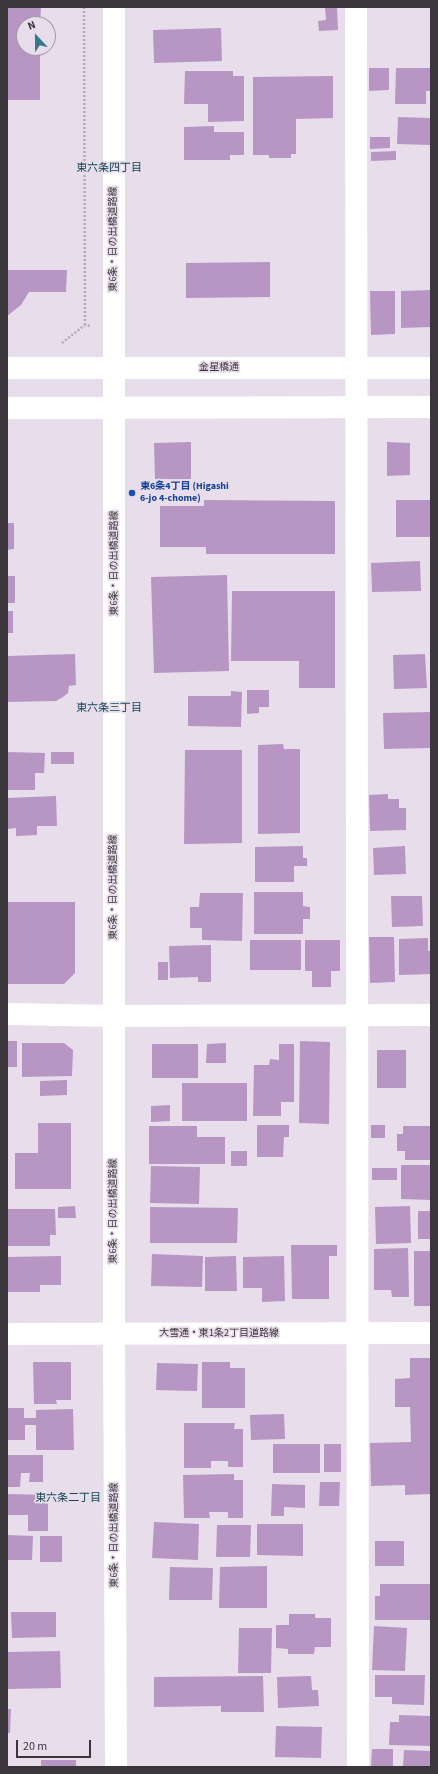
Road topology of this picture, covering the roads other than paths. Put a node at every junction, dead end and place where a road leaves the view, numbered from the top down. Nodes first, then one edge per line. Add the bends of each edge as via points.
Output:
1 (114, 7) edge
2 (356, 7) edge
3 (7, 368) edge
4 (115, 368) junction
5 (355, 368) junction
6 (431, 368) edge
7 (115, 407) junction
8 (355, 407) junction
9 (431, 407) edge
10 (7, 408) edge
11 (7, 1014) edge
12 (356, 1015) junction
13 (431, 1015) edge
14 (114, 1016) junction
15 (431, 1333) edge
16 (7, 1334) edge
17 (114, 1334) junction
18 (358, 1334) junction
19 (116, 1767) edge
20 (358, 1767) edge

1 - 4 street, 東6条・日の出橋道路線
2 - 5 street
3 - 4 street, 金星橋通
4 - 5 street, 金星橋通
4 - 7 street, 東6条・日の出橋道路線
5 - 6 street, 金星橋通
5 - 8 street
7 - 8 street
7 - 10 street
7 - 14 street, 東6条・日の出橋道路線
8 - 9 street
8 - 12 street
11 - 14 street
12 - 13 street
12 - 14 street
12 - 18 street
14 - 17 street, 東6条・日の出橋道路線
15 - 18 street, 大雪通・東1条2丁目道路線
16 - 17 street, 大雪通・東1条2丁目道路線
17 - 18 street, 大雪通・東1条2丁目道路線
17 - 19 street, 東6条・日の出橋道路線
18 - 20 street

